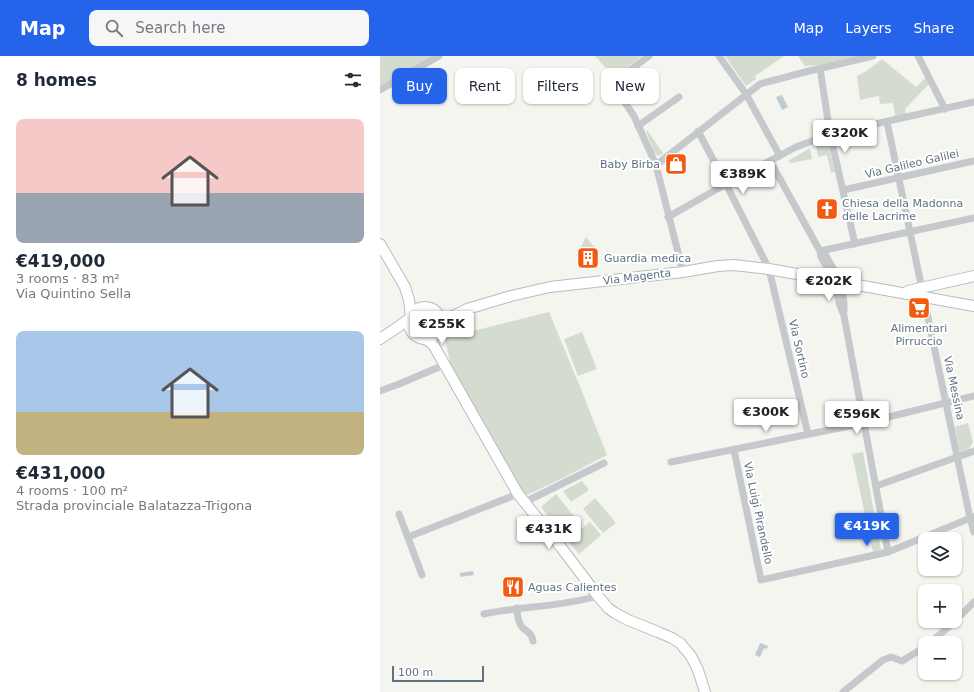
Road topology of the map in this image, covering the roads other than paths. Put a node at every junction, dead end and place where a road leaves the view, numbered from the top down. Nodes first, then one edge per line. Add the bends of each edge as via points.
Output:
1 (439, 56) edge
2 (649, 56) edge
3 (719, 56) edge
4 (873, 56) edge
5 (918, 56) edge
6 (820, 68) junction
7 (380, 90) edge
8 (746, 94) junction
9 (679, 97) dead end
10 (974, 102) edge
11 (946, 109) junction
12 (887, 122) junction
13 (638, 126) junction
14 (698, 131) junction
15 (830, 134) junction
16 (780, 156) junction
17 (770, 161) junction
18 (974, 161) edge
19 (656, 165) junction
20 (898, 177) junction
21 (726, 184) junction
22 (843, 190) junction
23 (668, 217) junction
24 (974, 218) edge
25 (910, 232) junction
26 (380, 244) edge
27 (855, 244) junction
28 (820, 251) junction
29 (769, 269) junction
30 (683, 272) junction
31 (974, 276) edge
32 (837, 281) junction
33 (405, 287) junction
34 (923, 292) junction
35 (974, 306) edge
36 (430, 309) junction
37 (467, 309) junction
38 (411, 317) junction
39 (441, 327) junction
40 (412, 332) junction
41 (382, 338) edge
42 (425, 339) junction
43 (444, 365) junction
44 (380, 391) edge
45 (974, 396) edge
46 (946, 403) junction
47 (864, 423) junction
48 (808, 434) junction
49 (734, 450) junction
50 (974, 451) edge
51 (958, 456) junction
52 (604, 462) dead end
53 (672, 462) dead end
54 (876, 486) junction
55 (522, 498) junction
56 (399, 514) dead end
57 (972, 517) edge
58 (974, 532) edge
59 (408, 537) junction
60 (888, 552) junction
61 (422, 575) dead end
62 (598, 596) junction
63 (974, 602) edge
64 (517, 608) junction
65 (484, 614) dead end
66 (938, 636) edge
67 (533, 641) dead end
68 (918, 651) edge
69 (705, 692) edge
70 (843, 692) edge

1 - 7 street
2 - 13 street via 613,85
3 - 8 street
4 - 6 street
5 - 11 street
6 - 8 street via 760,84
6 - 15 street
8 - 14 street
8 - 16 street
9 - 13 street
10 - 11 street
11 - 12 street
12 - 15 street
12 - 20 street, Via Messina
13 - 19 street
14 - 19 street
14 - 21 street, Via Sortino
15 - 16 street
15 - 22 street
16 - 17 street
17 - 21 street
17 - 28 street
18 - 20 street, Via Galileo Galilei
19 - 23 street
20 - 22 street, Via Galileo Galilei
20 - 25 street, Via Messina
21 - 23 street
21 - 29 street, Via Sortino
22 - 27 street
23 - 30 street
24 - 25 street
25 - 27 street
25 - 34 street, Via Messina
26 - 33 street
27 - 28 street
28 - 32 street
29 - 30 street, Via Magenta via 734,265
29 - 32 street, Via Magenta
29 - 48 street, Via Sortino
30 - 37 street, Via Magenta via 550,287
31 - 34 street
32 - 34 street, Via Magenta via 902,293
32 - 47 street via 839,303 844,316
33 - 36 street
33 - 38 street
34 - 35 street
34 - 46 street, Via Messina
36 - 37 street via 450,312
36 - 38 street via 419,308
36 - 39 street via 440,317
37 - 39 street via 453,316
38 - 40 street
38 - 41 street
39 - 42 street via 435,336
39 - 43 street
40 - 41 street via 402,331
40 - 42 street
42 - 43 street via 434,346
43 - 44 street
43 - 55 street
45 - 46 street
46 - 47 street
46 - 51 street, Via Messina
47 - 48 street
47 - 54 street
48 - 49 street
49 - 53 street
49 - 60 street, Via Luigi Pirandello via 761,580
50 - 51 street
51 - 54 street
51 - 57 street, Via Messina
52 - 55 street
54 - 60 street
55 - 59 street
55 - 62 street
56 - 59 street
57 - 58 street, Via Messina
57 - 60 street
59 - 61 street
62 - 64 street via 571,603
62 - 69 street via 615,613 680,643 691,656
63 - 66 street
64 - 65 street
64 - 67 street via 519,622 532,636
68 - 70 street via 902,661 891,657 883,660

